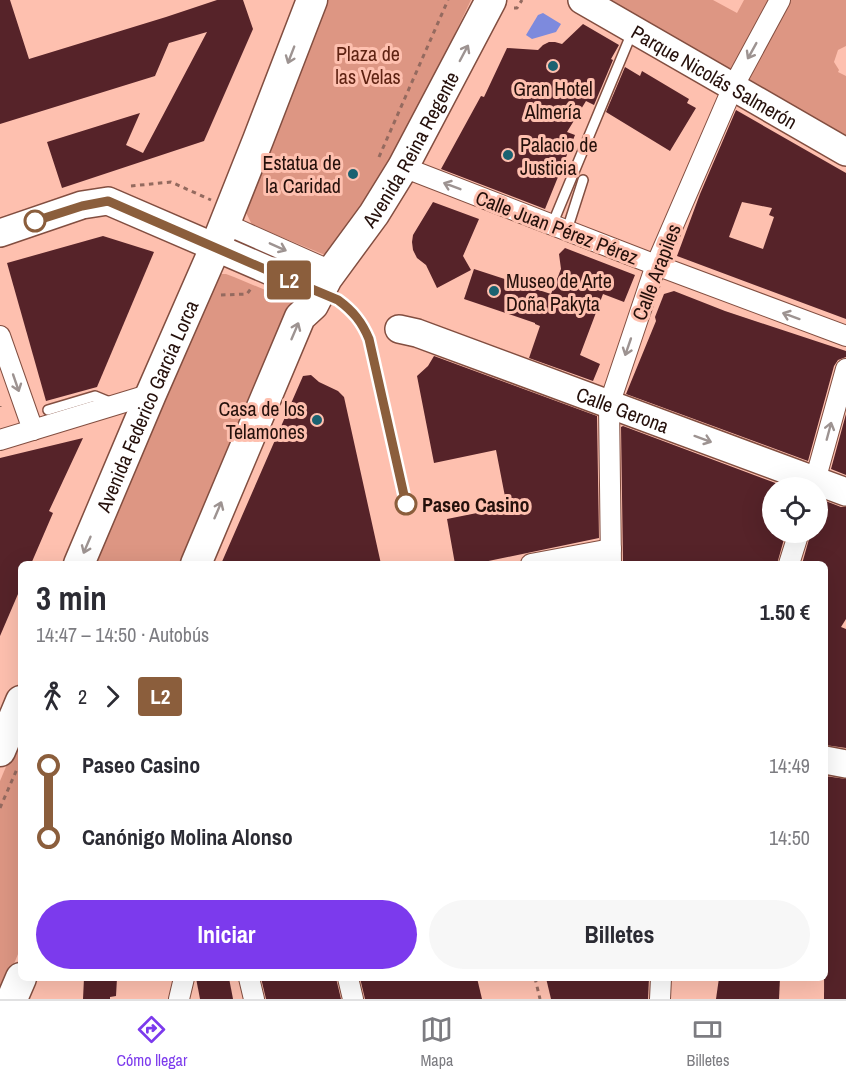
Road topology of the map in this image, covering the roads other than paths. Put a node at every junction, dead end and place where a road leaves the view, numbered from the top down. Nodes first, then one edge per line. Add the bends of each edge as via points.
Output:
1 (312, 0) edge
2 (582, 0) edge
3 (780, 0) edge
4 (501, 4) edge
5 (634, 29) junction
6 (733, 87) junction
7 (846, 152) edge
8 (391, 163) junction
9 (584, 180) dead end
10 (559, 228) junction
11 (0, 232) edge
12 (220, 234) junction
13 (656, 265) junction
14 (326, 281) junction
15 (399, 329) dead end
16 (0, 336) edge
17 (846, 336) edge
18 (846, 369) edge
19 (151, 394) junction
20 (114, 404) junction
21 (609, 405) junction
22 (48, 410) dead end
23 (33, 430) junction
24 (0, 440) edge
25 (796, 477) edge
26 (816, 477) edge
27 (828, 488) edge
28 (846, 492) edge
29 (796, 543) edge
30 (611, 557) edge
31 (80, 561) edge
32 (197, 561) edge
33 (565, 561) edge
34 (790, 561) edge
35 (18, 715) edge
36 (8, 760) edge
37 (828, 761) edge
38 (846, 764) edge
39 (20, 981) edge
40 (183, 981) edge
41 (250, 981) edge
42 (349, 981) edge
43 (661, 981) edge
44 (12, 999) edge
45 (179, 999) edge
46 (254, 999) edge
47 (353, 999) edge
48 (660, 999) edge

1 -> 12 main road
2 - 5 street, Parque Nicolás Salmerón
3 -> 6 street, Calle Arapiles
8 -> 4 main road, Avenida Reina Regente
5 - 6 street, Parque Nicolás Salmerón
5 - 10 lane
6 - 7 street, Parque Nicolás Salmerón
6 - 13 street, Calle Arapiles
10 -> 8 street, Calle Juan Pérez Pérez
8 - 14 main road, Avenida Reina Regente via 374,214
9 - 10 lane
10 - 13 street, Calle Juan Pérez Pérez
11 - 12 street via 108,201
12 - 14 street
12 - 19 main road, Avenida Federico García Lorca
17 -> 13 street, Calle Juan Pérez Pérez
13 -> 21 street, Calle Arapiles
32 -> 14 main road via 300,317 313,305
15 - 21 street, Calle Gerona
16 -> 23 street
26 -> 18 street
19 - 20 street
19 -> 31 main road, Avenida Federico García Lorca
20 - 22 lane via 95,396
20 - 23 street
21 -> 25 street, Calle Gerona
21 - 30 street, Calle Arapiles
23 - 24 street
27 - 28 street, Calle Gerona
29 - 34 street
30 - 33 street
35 - 36 main road
37 - 38 street
39 - 44 main road
40 - 45 street
41 - 46 street
42 - 47 street
43 - 48 street

